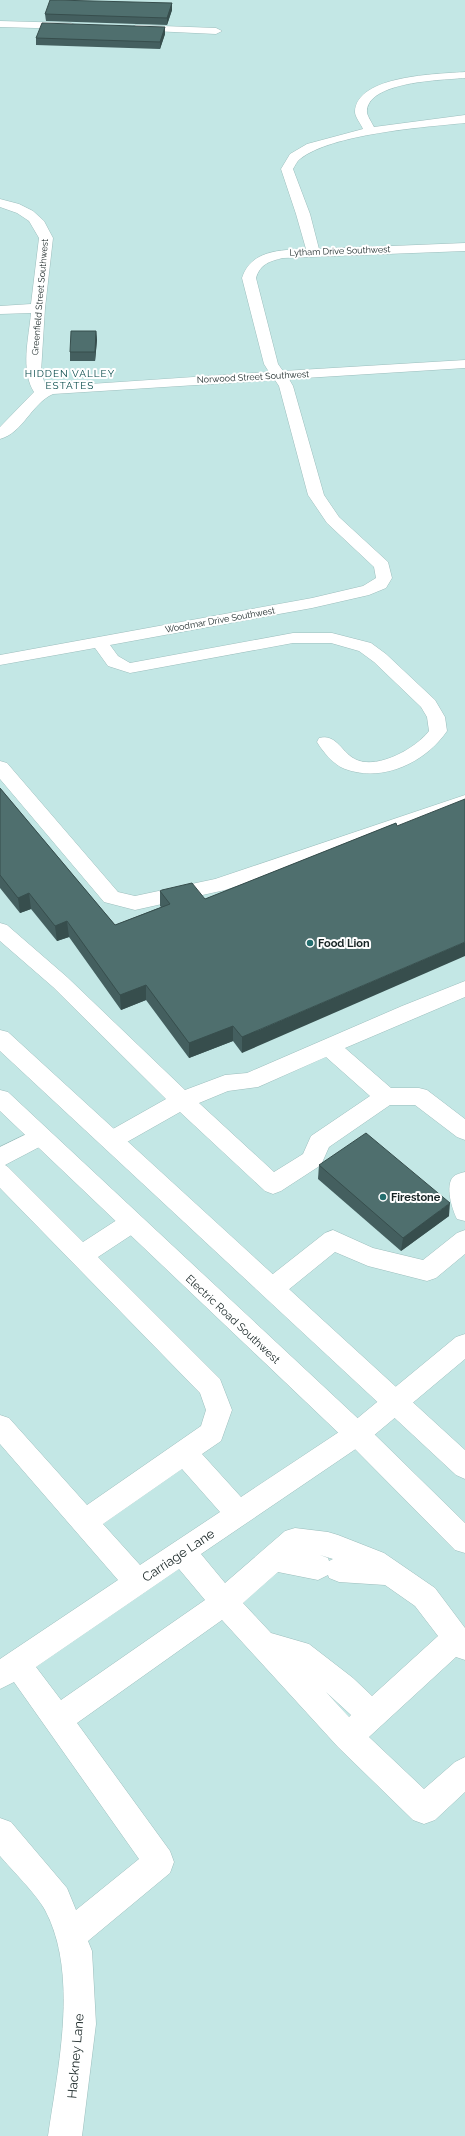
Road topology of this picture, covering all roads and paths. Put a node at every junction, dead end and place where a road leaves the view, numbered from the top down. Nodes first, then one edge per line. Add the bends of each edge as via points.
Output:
1 (0, 24) edge
2 (85, 26) edge
3 (124, 28) edge
4 (216, 31) dead end
5 (465, 75) edge
6 (465, 119) edge
7 (370, 131) junction
8 (0, 203) edge
9 (465, 247) edge
10 (313, 252) junction
11 (38, 308) junction
12 (0, 310) edge
13 (465, 364) edge
14 (280, 376) junction
15 (42, 392) junction
16 (0, 434) edge
17 (353, 539) joint
18 (100, 642) junction
19 (0, 660) edge
20 (326, 742) dead end
21 (0, 767) edge
22 (465, 801) edge
23 (0, 930) edge
24 (465, 989) edge
25 (0, 1038) edge
26 (329, 1047) junction
27 (386, 1097) junction
28 (0, 1098) edge
29 (182, 1101) junction
30 (465, 1131) edge
31 (39, 1137) junction
32 (112, 1140) junction
33 (0, 1158) edge
34 (0, 1173) edge
35 (465, 1181) edge
36 (465, 1212) edge
37 (131, 1223) junction
38 (465, 1240) edge
39 (82, 1255) junction
40 (273, 1288) junction
41 (465, 1344) edge
42 (397, 1402) junction
43 (0, 1426) edge
44 (357, 1434) junction
45 (184, 1453) junction
46 (465, 1467) edge
47 (239, 1514) junction
48 (84, 1522) junction
49 (465, 1541) edge
50 (182, 1552) junction
51 (273, 1559) junction
52 (391, 1574) junction
53 (138, 1582) junction
54 (224, 1602) junction
55 (460, 1642) edge
56 (263, 1644) junction
57 (8, 1669) edge
58 (372, 1716) junction
59 (57, 1720) junction
60 (348, 1737) junction
61 (465, 1772) edge
62 (0, 1833) edge
63 (70, 1935) junction
64 (65, 2136) edge

1 - 2 street
3 - 4 street
5 - 7 street via 398,83 375,90 361,105 360,114
6 - 7 street
7 - 10 street via 312,147 288,163 287,169
8 - 11 street, Greenfield Street Southwest via 29,214 44,229 46,238
9 - 10 street, Lytham Drive Southwest
10 - 14 street, Lytham Drive Southwest via 273,256 262,260 251,270 249,278 271,364
11 - 12 street
11 - 15 street, Greenfield Street Southwest via 34,372
13 - 14 street, Norwood Street Southwest
14 - 15 street, Norwood Street Southwest
14 - 17 street, Lytham Drive Southwest via 286,386 316,495 332,520
15 - 16 street via 34,397 8,429
17 - 18 street, Woodmar Drive Southwest via 384,570 384,578 380,584 370,590
18 - 19 street, Woodmar Drive Southwest
18 - 20 street via 112,662 130,668 293,638 332,638 365,647 380,658 429,704 436,717 438,731 429,743 415,753 388,765 373,767 351,764
21 - 22 street via 111,897 135,903 218,885
23 - 29 street via 60,982
24 - 26 street
25 - 32 street
26 - 27 street
26 - 29 street via 250,1081 225,1083
27 - 29 street via 319,1142 313,1159 273,1185
27 - 30 street via 419,1096
28 - 31 street, Electric Road Southwest
29 - 32 street
31 - 33 street
31 - 37 street, Electric Road Southwest
32 - 40 street
34 - 39 street
35 - 36 street via 461,1184
37 - 39 street
37 - 44 street, Electric Road Southwest
38 - 40 street via 426,1272 368,1256 332,1240
39 - 45 street via 211,1387 220,1410 212,1434
40 - 42 street
41 - 42 street, Carriage Lane
42 - 44 street, Carriage Lane
42 - 46 street
43 - 48 street
44 - 47 street, Carriage Lane
44 - 49 street, Electric Road Southwest
45 - 47 street
45 - 48 street
47 - 50 street, Carriage Lane
48 - 53 street
50 - 53 street, Carriage Lane
50 - 54 street
51 - 52 street
51 - 52 street via 295,1540 328,1544 374,1562
51 - 54 street
52 - 55 street via 424,1598
53 - 57 street, Carriage Lane
54 - 56 street
54 - 59 street
55 - 58 street
56 - 58 street via 299,1653 344,1688
56 - 60 street
57 - 59 street
58 - 60 street
59 - 63 street via 159,1862
60 - 61 street via 424,1809
62 - 63 street, Hackney Lane via 56,1899
63 - 64 street, Hackney Lane via 76,1950 80,2024

